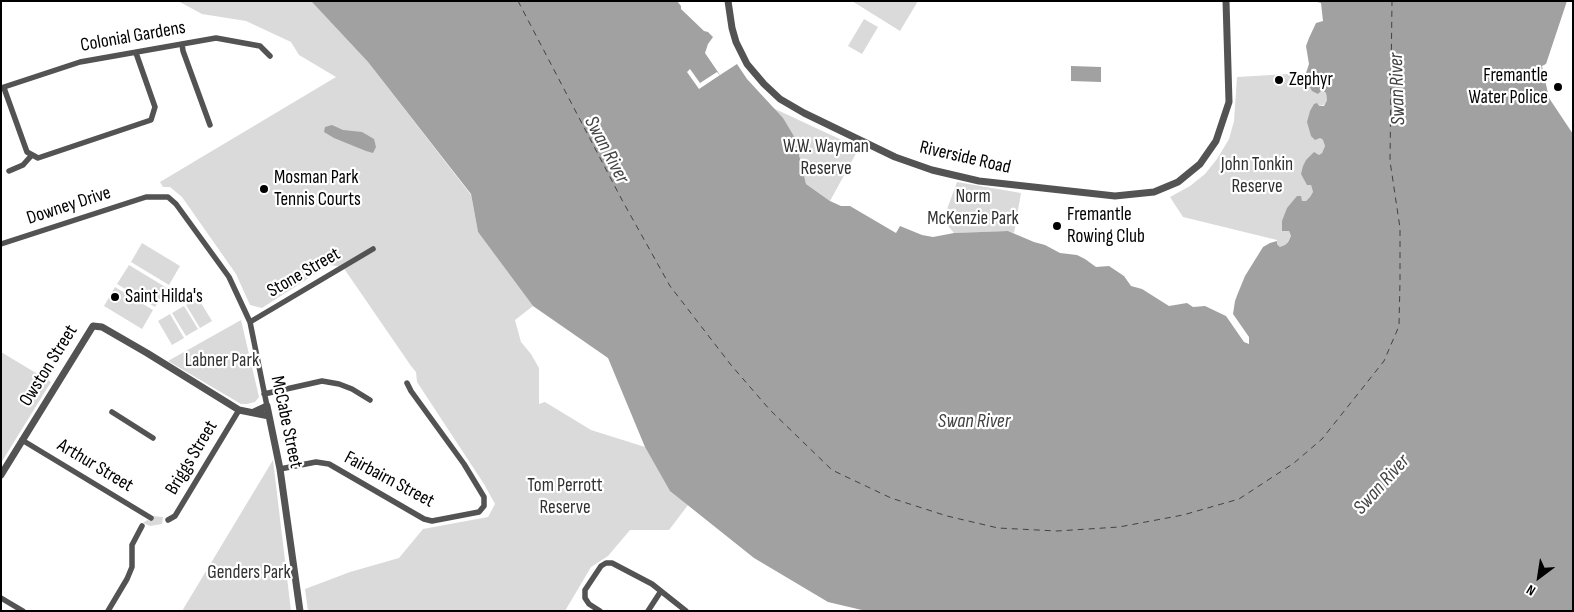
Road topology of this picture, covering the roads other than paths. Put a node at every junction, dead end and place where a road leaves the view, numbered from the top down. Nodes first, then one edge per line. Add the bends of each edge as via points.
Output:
1 (728, 1) edge
2 (1221, 1) edge
3 (1226, 1) edge
4 (182, 44) junction
5 (136, 53) junction
6 (270, 56) dead end
7 (3, 88) edge
8 (1227, 108) junction
9 (210, 125) dead end
10 (31, 156) junction
11 (9, 171) dead end
12 (146, 197) joint
13 (1, 244) edge
14 (373, 249) dead end
15 (250, 322) junction
16 (407, 383) dead end
17 (264, 394) junction
18 (370, 400) dead end
19 (267, 406) junction
20 (239, 410) junction
21 (112, 412) dead end
22 (253, 412) junction
23 (269, 416) junction
24 (153, 438) dead end
25 (22, 440) junction
26 (280, 469) junction
27 (1, 475) edge
28 (151, 518) dead end
29 (168, 520) dead end
30 (142, 526) dead end
31 (661, 591) junction
32 (1, 598) edge
33 (22, 611) edge
34 (108, 611) edge
35 (300, 611) edge
36 (600, 611) edge
37 (648, 611) edge
38 (686, 611) edge

1 - 8 street, Riverside Road via 736,42 747,64 780,99 895,157 968,179 1115,196 1154,192 1178,182 1204,159 1222,128
2 - 8 street, Riverside Road via 1224,100
3 - 8 street, Riverside Road via 1230,84
4 - 5 street, Colonial Gardens
4 - 6 street, Colonial Gardens via 216,38 260,46
4 - 9 street
5 - 7 street, Colonial Gardens via 80,62
5 - 10 street via 155,107 151,120 38,158
7 - 10 street via 26,152
10 - 11 street via 23,165
12 - 13 street, Downey Drive
12 - 15 street, McCabe Street via 168,197 176,204 228,277
14 - 15 street, Stone Street
15 - 17 street, McCabe Street
16 - 26 street, Fairbairn Street via 484,497 484,506 479,512 432,521 329,464 316,462
17 - 18 street via 322,381 352,389
17 - 19 street, McCabe Street
19 - 22 street
19 - 23 street, McCabe Street
20 - 22 street
20 - 25 street, Owston Street via 147,353 93,326
20 - 29 street, Briggs Street via 175,516
21 - 24 street
22 - 23 street
23 - 26 street, McCabe Street
25 - 27 street, Owston Street
25 - 28 street, Arthur Street
26 - 35 street, McCabe Street
30 - 34 street via 132,545 132,567
31 - 36 street via 612,562 606,563 585,590 589,604
31 - 37 street
31 - 38 street
32 - 33 street

